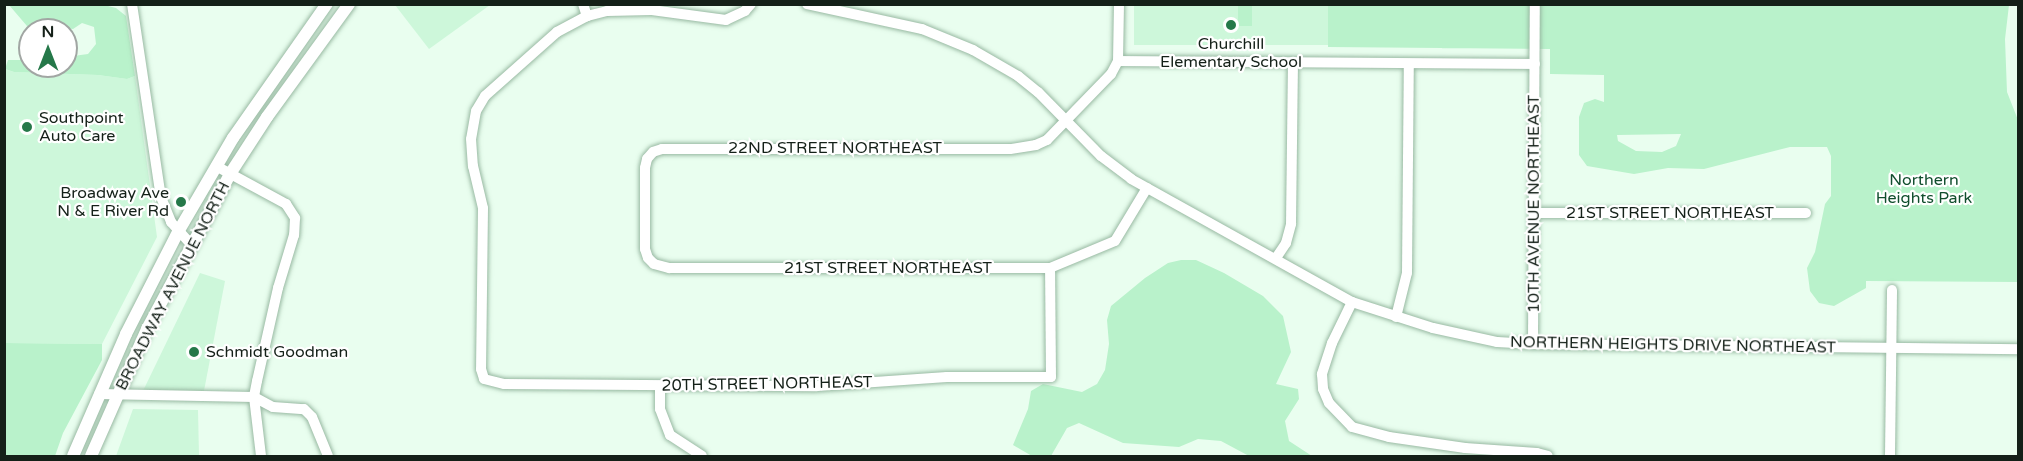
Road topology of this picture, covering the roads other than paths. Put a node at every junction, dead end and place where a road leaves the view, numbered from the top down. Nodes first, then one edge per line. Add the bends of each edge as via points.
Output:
1 (132, 4) edge
2 (327, 4) edge
3 (349, 4) edge
4 (583, 4) edge
5 (751, 4) edge
6 (807, 4) edge
7 (1119, 4) edge
8 (1535, 4) edge
9 (587, 16) junction
10 (1118, 61) junction
11 (1293, 63) junction
12 (1409, 64) junction
13 (1535, 64) junction
14 (1067, 120) junction
15 (216, 166) junction
16 (230, 174) junction
17 (1147, 188) junction
18 (645, 208) joint
19 (1534, 213) junction
20 (1806, 213) dead end
21 (178, 232) junction
22 (191, 244) junction
23 (1276, 258) junction
24 (1050, 268) junction
25 (1892, 290) dead end
26 (1352, 302) junction
27 (1396, 317) junction
28 (1533, 344) junction
29 (1891, 348) junction
30 (2019, 349) edge
31 (660, 386) junction
32 (99, 394) junction
33 (117, 395) junction
34 (255, 397) junction
35 (73, 456) edge
36 (91, 456) edge
37 (261, 456) edge
38 (328, 456) edge
39 (702, 456) edge
40 (1548, 456) edge
41 (1890, 456) edge

1 - 21 street via 161,197
2 - 15 main road, BROADWAY AVENUE NORTH
3 - 16 main road, BROADWAY AVENUE NORTH
4 - 9 street
5 - 9 street via 726,20 627,10
6 - 14 street, NORTHERN HEIGHTS DRIVE NORTHEAST via 922,29 973,50 1018,76
7 - 10 street
8 - 13 street, 10TH AVENUE NORTHEAST
9 - 31 street, 20TH STREET NORTHEAST via 557,32 514,68 485,96 476,111 471,139 483,208 481,369 484,379 504,384
10 - 11 street
10 - 14 street via 1111,74
11 - 12 street
11 - 23 street via 1291,224 1286,243
12 - 13 street
12 - 27 street via 1407,273
13 - 19 street, 10TH AVENUE NORTHEAST
14 - 17 street, NORTHERN HEIGHTS DRIVE NORTHEAST via 1112,166
14 - 18 street, 22ND STREET NORTHEAST via 1047,140 1010,149 662,149 647,159
15 - 16 street
15 - 21 main road, BROADWAY AVENUE NORTH
16 - 22 main road, BROADWAY AVENUE NORTH
16 - 34 street via 286,204 295,218 294,235 263,345
17 - 23 street, NORTHERN HEIGHTS DRIVE NORTHEAST
17 - 24 street, 21ST STREET NORTHEAST via 1115,241
18 - 24 street, 21ST STREET NORTHEAST via 648,258 661,267
19 - 20 street, 21ST STREET NORTHEAST
19 - 28 street, 10TH AVENUE NORTHEAST
21 - 22 street
21 - 32 main road, BROADWAY AVENUE NORTH
22 - 33 main road, BROADWAY AVENUE NORTH
23 - 26 street, NORTHERN HEIGHTS DRIVE NORTHEAST
24 - 31 street, 20TH STREET NORTHEAST via 1051,377 947,377 817,386
25 - 29 street
26 - 27 street, NORTHERN HEIGHTS DRIVE NORTHEAST
26 - 40 street via 1322,374 1329,403 1352,427 1389,437
27 - 28 street, NORTHERN HEIGHTS DRIVE NORTHEAST via 1473,338
28 - 29 street, NORTHERN HEIGHTS DRIVE NORTHEAST
29 - 30 street, NORTHERN HEIGHTS DRIVE NORTHEAST
29 - 41 street
31 - 39 street via 660,409 670,435
32 - 33 street
32 - 35 main road, BROADWAY AVENUE NORTH
33 - 34 street
33 - 36 main road, BROADWAY AVENUE NORTH
34 - 37 street
34 - 38 street via 273,407 304,409 312,417

